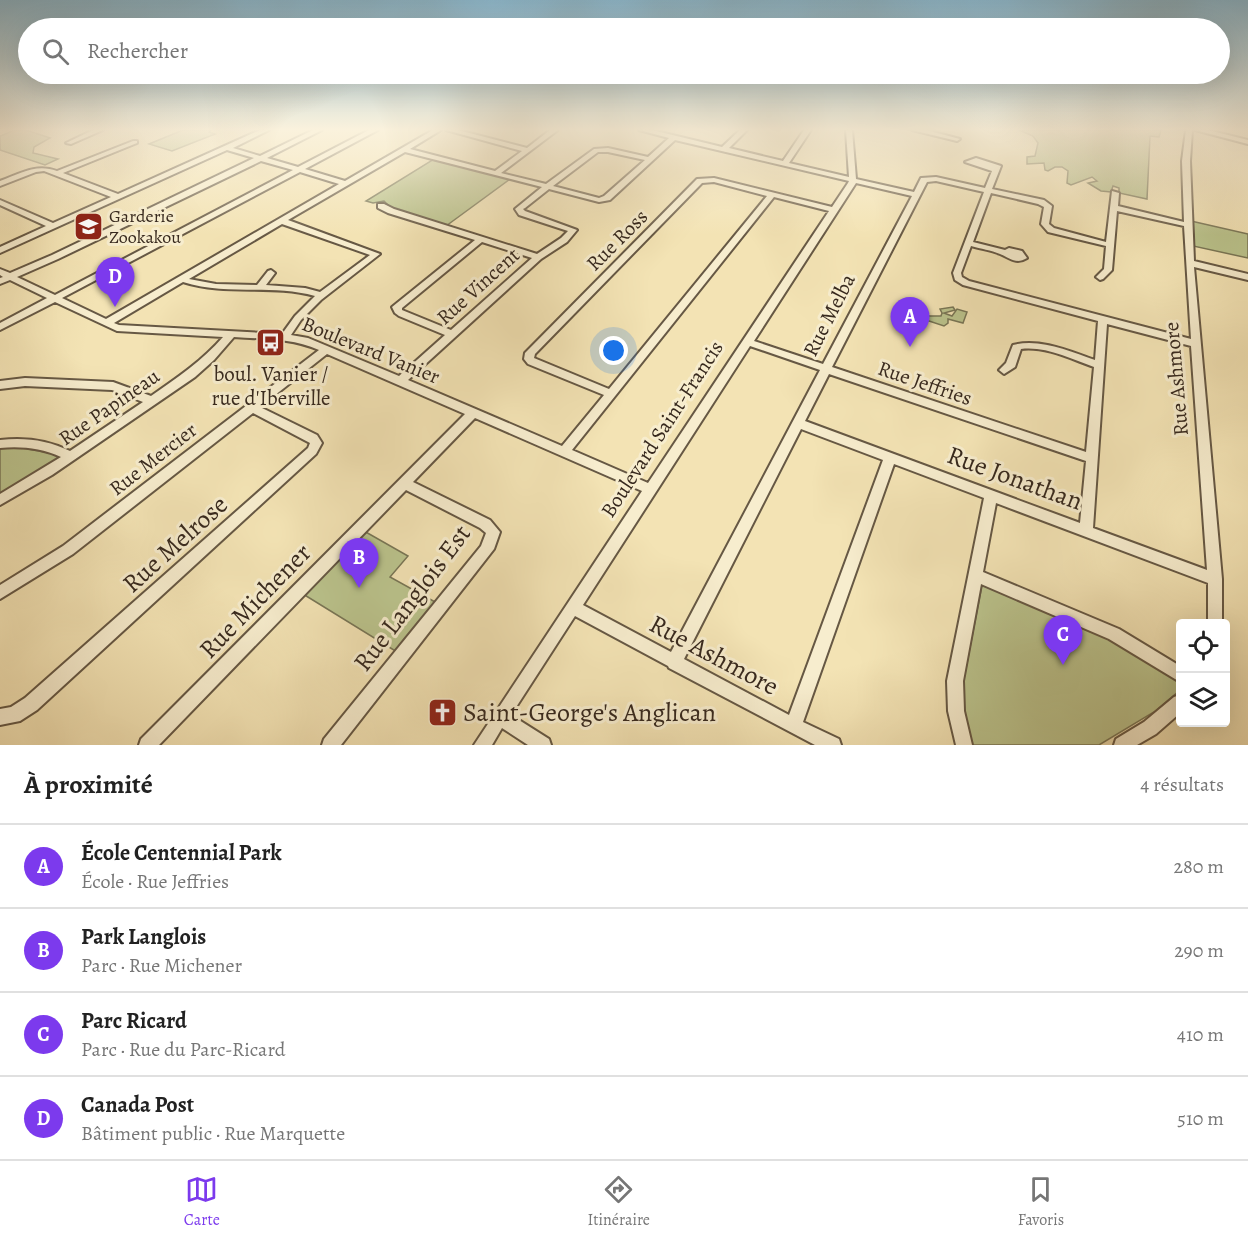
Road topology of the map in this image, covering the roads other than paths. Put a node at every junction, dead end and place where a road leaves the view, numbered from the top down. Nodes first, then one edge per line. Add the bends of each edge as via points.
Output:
1 (78, 165) edge
2 (190, 165) edge
3 (247, 165) edge
4 (278, 165) edge
5 (310, 165) edge
6 (379, 165) edge
7 (460, 165) edge
8 (508, 165) edge
9 (577, 165) edge
10 (642, 165) edge
11 (784, 165) edge
12 (851, 165) edge
13 (1186, 165) edge
14 (995, 170) dead end
15 (298, 171) junction
16 (58, 173) junction
17 (495, 174) junction
18 (852, 181) junction
19 (0, 184) edge
20 (346, 184) junction
21 (547, 188) junction
22 (987, 190) junction
23 (1115, 194) dead end
24 (772, 195) junction
25 (916, 195) junction
26 (118, 197) junction
27 (0, 202) edge
28 (381, 206) dead end
29 (1114, 208) junction
30 (833, 210) junction
31 (282, 221) junction
32 (1189, 225) junction
33 (53, 226) junction
34 (481, 239) junction
35 (968, 243) junction
36 (1110, 245) junction
37 (0, 250) edge
38 (1007, 253) dead end
39 (538, 257) junction
40 (1190, 263) junction
41 (0, 272) edge
42 (272, 273) dead end
43 (11, 277) junction
44 (1100, 277) dead end
45 (1248, 277) edge
46 (181, 279) junction
47 (0, 281) edge
48 (260, 287) junction
49 (322, 294) junction
50 (56, 297) junction
51 (1102, 319) junction
52 (106, 323) junction
53 (0, 327) edge
54 (231, 334) junction
55 (452, 334) junction
56 (285, 337) junction
57 (747, 342) junction
58 (1196, 344) junction
59 (326, 350) junction
60 (1099, 365) junction
61 (825, 369) junction
62 (1004, 370) dead end
63 (399, 381) junction
64 (0, 386) edge
65 (612, 394) junction
66 (152, 401) junction
67 (251, 406) junction
68 (473, 413) junction
69 (797, 423) junction
70 (0, 444) edge
71 (564, 452) junction
72 (71, 457) junction
73 (890, 458) junction
74 (1092, 459) junction
75 (405, 483) junction
76 (650, 489) junction
77 (991, 495) junction
78 (0, 500) edge
79 (1086, 530) junction
80 (975, 575) junction
81 (1215, 579) junction
82 (0, 593) edge
83 (573, 607) junction
84 (1215, 619) edge
85 (674, 663) junction
86 (1178, 673) edge
87 (1176, 706) edge
88 (0, 717) edge
89 (501, 718) junction
90 (793, 726) junction
91 (147, 745) edge
92 (330, 745) edge
93 (482, 745) edge
94 (543, 745) edge
95 (833, 745) edge
96 (964, 745) edge
97 (1122, 745) edge

1 - 16 street
2 - 26 street
3 - 43 street
4 - 15 street
5 - 15 street
6 - 20 street
7 - 17 street
8 - 17 street
9 - 21 street
10 - 21 street via 602,200
11 - 18 street
12 - 18 street
13 - 32 street, Rue Ashmore
14 - 22 street
15 - 20 street
15 - 50 street
16 - 19 street via 40,169
16 - 26 street
17 - 21 street
18 - 25 street
18 - 30 street, Boulevard Saint-Francis
20 - 31 street
21 - 39 street via 520,211 573,231
22 - 25 street, Rue Melba via 930,179 924,180
22 - 35 street
22 - 36 street, Rue Melba via 1043,203 1049,208 1045,224 1051,230
23 - 29 street
24 - 30 street, Rue Ross
24 - 65 street
24 - 65 street, Rue Ross via 702,180 530,353 532,362
25 - 61 street, Rue Melba
26 - 33 street
27 - 33 street
28 - 34 street, Rue Vincent
29 - 32 street
29 - 36 street
30 - 57 street, Boulevard Saint-Francis
31 - 46 street
31 - 49 street via 376,253
32 - 40 street, Rue Ashmore
33 - 37 street
34 - 39 street, Rue Vincent
34 - 55 street via 397,307 402,314
35 - 38 street
35 - 51 street via 958,278
36 - 44 street via 1108,272
39 - 55 street, Rue Vincent
40 - 45 street
40 - 58 street, Rue Ashmore
41 - 43 street, Boulevard Vanier
42 - 48 street
43 - 47 street
43 - 50 street, Boulevard Vanier
46 - 48 street via 206,285
46 - 52 street
48 - 49 street
49 - 56 street via 299,316
50 - 52 street, Boulevard Vanier
50 - 53 street
51 - 58 street
51 - 60 street
52 - 54 street, Boulevard Vanier via 129,330
54 - 56 street, Boulevard Vanier
54 - 66 street, Rue Papineau via 199,368
55 - 63 street, Rue Vincent
56 - 59 street, Boulevard Vanier
57 - 61 street, Rue Jeffries
57 - 76 street, Boulevard Saint-Francis
58 - 81 street, Rue Ashmore
59 - 63 street, Boulevard Vanier
59 - 67 street, Rue Mercier
60 - 62 street via 1023,345 1017,347 1011,365
60 - 74 street
61 - 69 street, Rue Melba
61 - 74 street, Rue Jeffries
63 - 68 street, Boulevard Vanier
64 - 66 street via 27,382 113,386
65 - 71 street
66 - 72 street, Rue Papineau
67 - 82 street, Rue Mercier via 68,550
67 - 88 street, Rue Melrose via 313,438 316,443 309,456 31,704 14,715
68 - 71 street, Boulevard Vanier
68 - 75 street, Rue Michener
69 - 73 street, Rue Jonathan
69 - 85 street, Rue Melba
70 - 72 street via 41,446
71 - 76 street, Boulevard Vanier
72 - 78 street, Rue Papineau
73 - 77 street, Rue Jonathan
73 - 90 street
74 - 79 street
75 - 91 street, Rue Michener
75 - 92 street, Rue Langlois Est via 485,524 491,529 492,540
76 - 83 street, Boulevard Saint-Francis
77 - 79 street, Rue Jonathan
77 - 80 street
79 - 81 street, Rue Jonathan
80 - 86 street via 1114,634
80 - 96 street via 955,681 956,711
81 - 84 street, Rue Ashmore
83 - 85 street, Rue Ashmore
83 - 89 street, Boulevard Saint-Francis
85 - 90 street, Rue Ashmore
87 - 97 street
89 - 93 street, Boulevard Saint-Francis
89 - 94 street
90 - 95 street, Rue Ashmore

